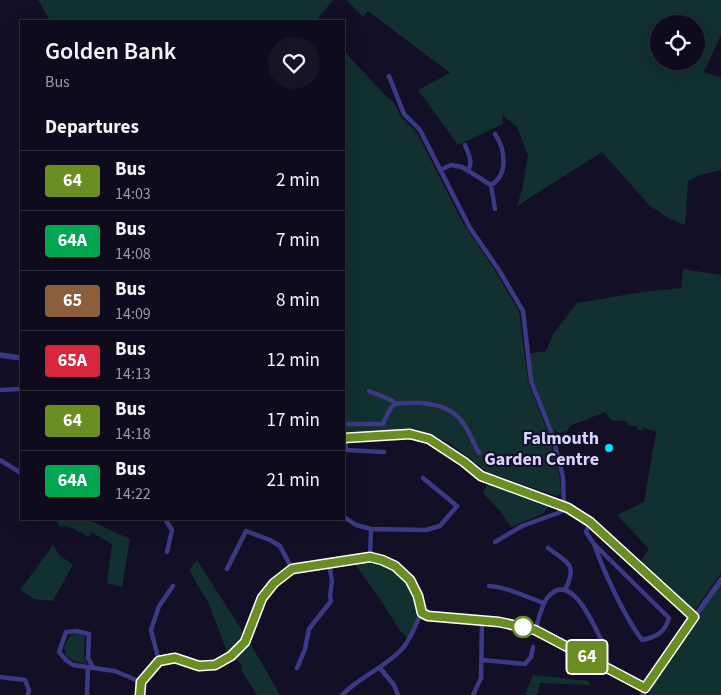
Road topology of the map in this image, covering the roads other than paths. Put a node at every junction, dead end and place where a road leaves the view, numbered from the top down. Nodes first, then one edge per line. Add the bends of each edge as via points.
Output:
1 (389, 76) dead end
2 (495, 134) dead end
3 (465, 146) dead end
4 (440, 170) junction
5 (468, 171) junction
6 (491, 185) junction
7 (495, 209) dead end
8 (0, 355) edge
9 (20, 358) edge
10 (0, 390) edge
11 (20, 390) edge
12 (369, 391) dead end
13 (396, 404) junction
14 (345, 424) edge
15 (345, 438) edge
16 (345, 444) edge
17 (384, 452) dead end
18 (479, 453) dead end
19 (0, 460) edge
20 (20, 471) edge
21 (422, 478) dead end
22 (566, 507) junction
23 (345, 518) edge
24 (167, 520) edge
25 (590, 522) junction
26 (371, 529) junction
27 (495, 542) dead end
28 (594, 544) junction
29 (548, 548) dead end
30 (167, 552) dead end
31 (370, 557) junction
32 (329, 563) junction
33 (227, 569) dead end
34 (292, 569) junction
35 (721, 580) edge
36 (173, 586) dead end
37 (489, 586) dead end
38 (565, 590) junction
39 (544, 603) junction
40 (422, 613) junction
41 (694, 617) junction
42 (482, 621) junction
43 (535, 630) junction
44 (601, 639) dead end
45 (534, 647) dead end
46 (482, 660) junction
47 (159, 661) junction
48 (88, 667) junction
49 (93, 668) junction
50 (297, 668) dead end
51 (380, 668) junction
52 (0, 678) edge
53 (141, 682) junction
54 (645, 688) junction
55 (28, 695) edge
56 (87, 695) edge
57 (140, 695) edge
58 (342, 695) edge
59 (398, 695) edge
60 (474, 695) edge
61 (643, 695) edge

1 - 4 street via 404,114 420,130
2 - 6 street via 501,142 503,162 497,182
3 - 5 street via 470,156
4 - 5 street via 452,165
4 - 22 street via 470,228 523,310 530,381 552,434 564,479
5 - 6 street
6 - 7 street
8 - 9 street
10 - 11 street
12 - 13 street
13 - 14 street via 390,408 383,424
13 - 18 street via 430,404 453,413 461,420
15 - 22 street via 410,434 429,439 481,476
16 - 17 street via 346,450
19 - 20 street
21 - 26 street via 457,506 440,526 426,530
22 - 25 street
22 - 27 street
23 - 26 street
24 - 30 street via 172,530
25 - 28 street via 586,532
25 - 41 street
26 - 31 street
28 - 28 street via 669,618 666,627 653,637 642,640 633,628
29 - 38 street via 572,570
31 - 32 street
31 - 40 street via 403,572 414,588
32 - 34 street
32 - 50 street via 332,601 309,629
33 - 34 street via 246,531 280,546
34 - 47 street via 262,598 245,642 231,656 215,665 199,666 175,658
35 - 41 street
36 - 47 street via 158,606 151,630
37 - 39 street via 510,589
38 - 39 street via 548,596
38 - 44 street via 580,602
39 - 43 street
40 - 42 street
40 - 51 street via 410,640
41 - 54 street
42 - 43 street
42 - 46 street
43 - 54 street
45 - 46 street via 525,664
46 - 60 street via 482,678
47 - 53 street
48 - 49 street
48 - 49 street via 73,665 59,652 66,632 89,634 88,658
48 - 56 street
49 - 53 street
51 - 58 street
51 - 59 street
52 - 55 street via 25,680
53 - 57 street
54 - 61 street

